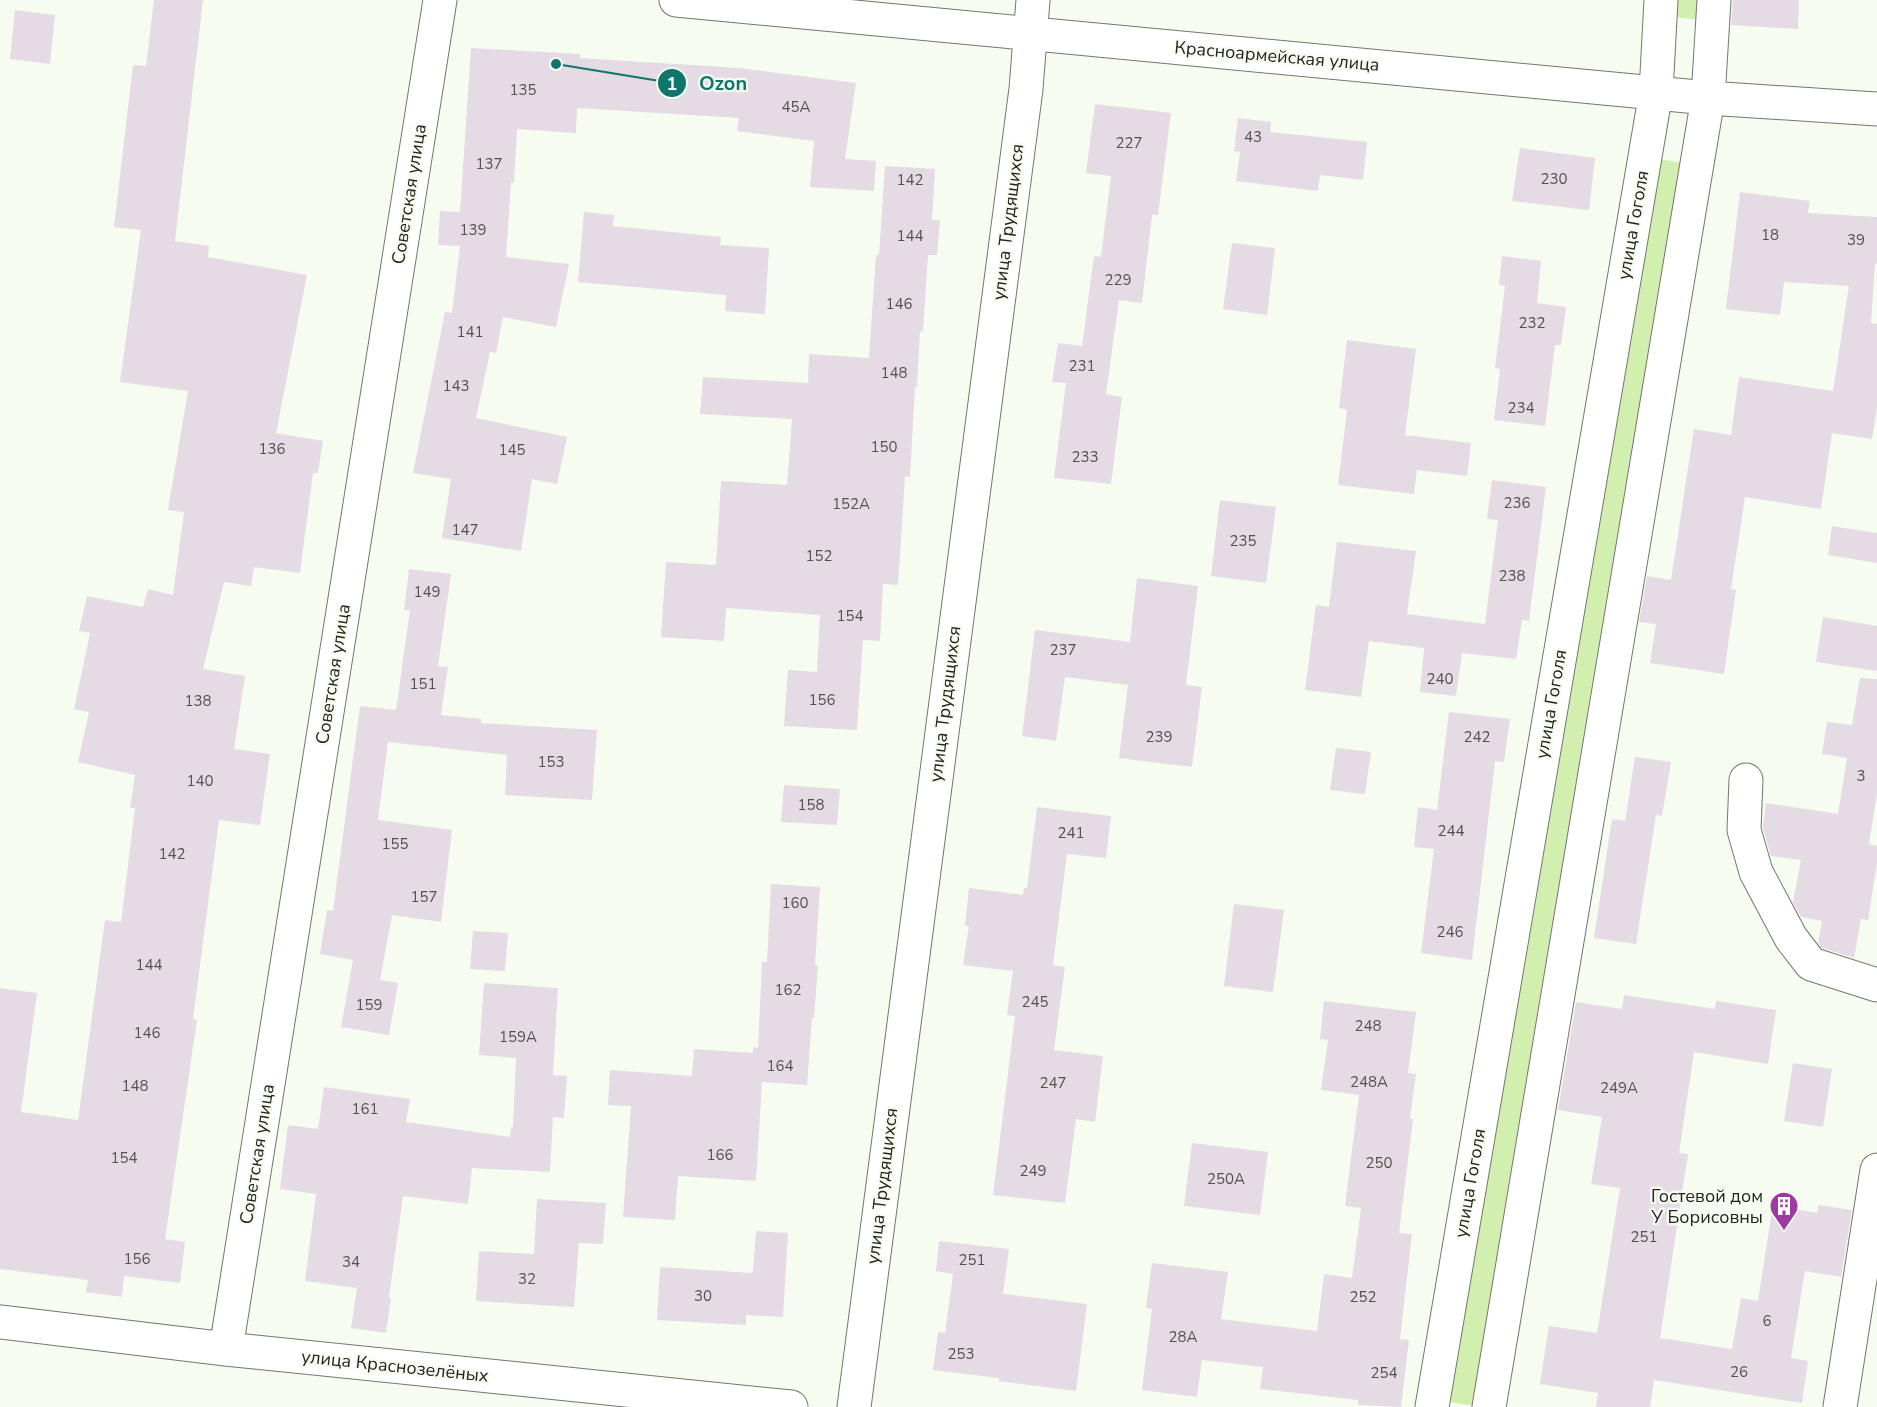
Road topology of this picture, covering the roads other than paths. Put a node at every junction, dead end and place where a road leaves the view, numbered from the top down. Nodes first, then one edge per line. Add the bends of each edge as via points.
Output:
1 (440, 0) edge
2 (676, 0) edge
3 (1033, 0) edge
4 (1661, 0) edge
5 (1714, 0) edge
6 (1030, 33) junction
7 (1656, 92) junction
8 (1708, 98) junction
9 (1877, 109) edge
10 (1746, 780) dead end
11 (1877, 985) edge
12 (1877, 1170) edge
13 (0, 1322) edge
14 (226, 1349) junction
15 (791, 1407) edge
16 (854, 1407) edge
17 (1432, 1407) edge
18 (1489, 1407) edge
19 (1840, 1407) edge

1 - 14 street, Советская улица
2 - 6 street, Красноармейская улица
3 - 6 street, улица Трудящихся
4 - 7 street, улица Гоголя
5 - 8 street
6 - 7 street, Красноармейская улица
6 - 16 street, улица Трудящихся via 1026,89
7 - 8 street, Красноармейская улица
7 - 17 street, улица Гоголя
8 - 9 street, Красноармейская улица
8 - 18 street
10 - 11 street via 1744,830 1756,872 1791,938 1811,964
12 - 19 street
13 - 14 street, улица Краснозелёных
14 - 15 street, улица Краснозелёных

